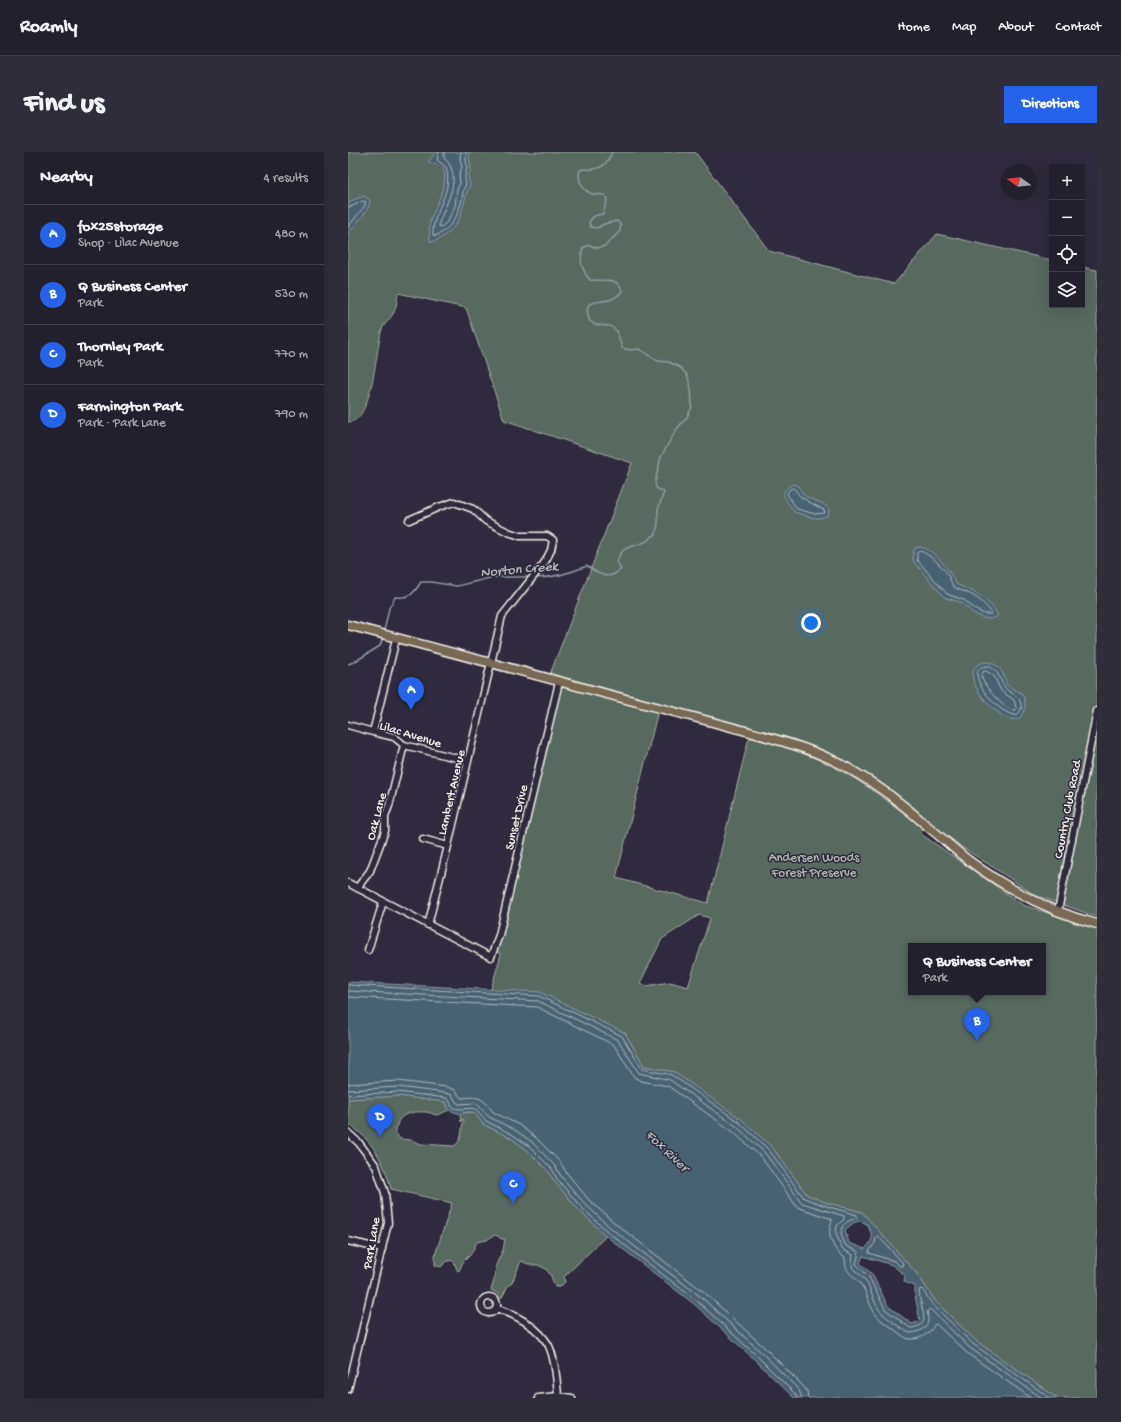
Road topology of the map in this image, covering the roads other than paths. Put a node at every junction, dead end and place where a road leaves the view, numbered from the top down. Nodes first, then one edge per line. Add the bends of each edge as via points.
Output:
1 (409, 520) dead end
2 (348, 626) edge
3 (393, 638) junction
4 (491, 664) junction
5 (559, 682) junction
6 (1097, 711) edge
7 (348, 725) edge
8 (373, 732) junction
9 (404, 745) junction
10 (468, 761) junction
11 (424, 839) dead end
12 (448, 846) junction
13 (348, 883) edge
14 (357, 888) junction
15 (383, 902) junction
16 (1058, 911) junction
17 (428, 924) junction
18 (1097, 924) edge
19 (368, 950) dead end
20 (348, 1133) edge
21 (348, 1241) edge
22 (382, 1249) junction
23 (496, 1308) dead end
24 (348, 1389) edge
25 (558, 1396) junction
26 (538, 1398) edge
27 (572, 1398) edge

1 - 4 street, Lambert Avenue via 454,502 472,509 486,521 508,532 520,536 547,536 553,540 544,562 502,616
2 - 3 main road
3 - 4 main road
3 - 8 street
4 - 5 main road
4 - 10 street, Lambert Avenue
5 - 16 main road via 751,732 832,760 874,784 968,860 1024,896
5 - 17 street, Sunset Drive via 501,926 491,957
6 - 16 street, Country Club Road
7 - 8 street, Lilac Avenue
8 - 9 street, Lilac Avenue via 394,737
9 - 10 street, Lilac Avenue
9 - 14 street, Oak Lane via 385,816 385,831 370,871
10 - 12 street, Lambert Avenue
11 - 12 street
12 - 17 street, Lambert Avenue
13 - 14 street
14 - 15 street
15 - 17 street
15 - 19 street
16 - 18 main road
20 - 22 street, Park Lane via 376,1166 386,1193 388,1223
21 - 22 street
22 - 24 street, Park Lane
23 - 25 street via 514,1314 530,1324 548,1345 556,1371
25 - 26 street
25 - 27 street

